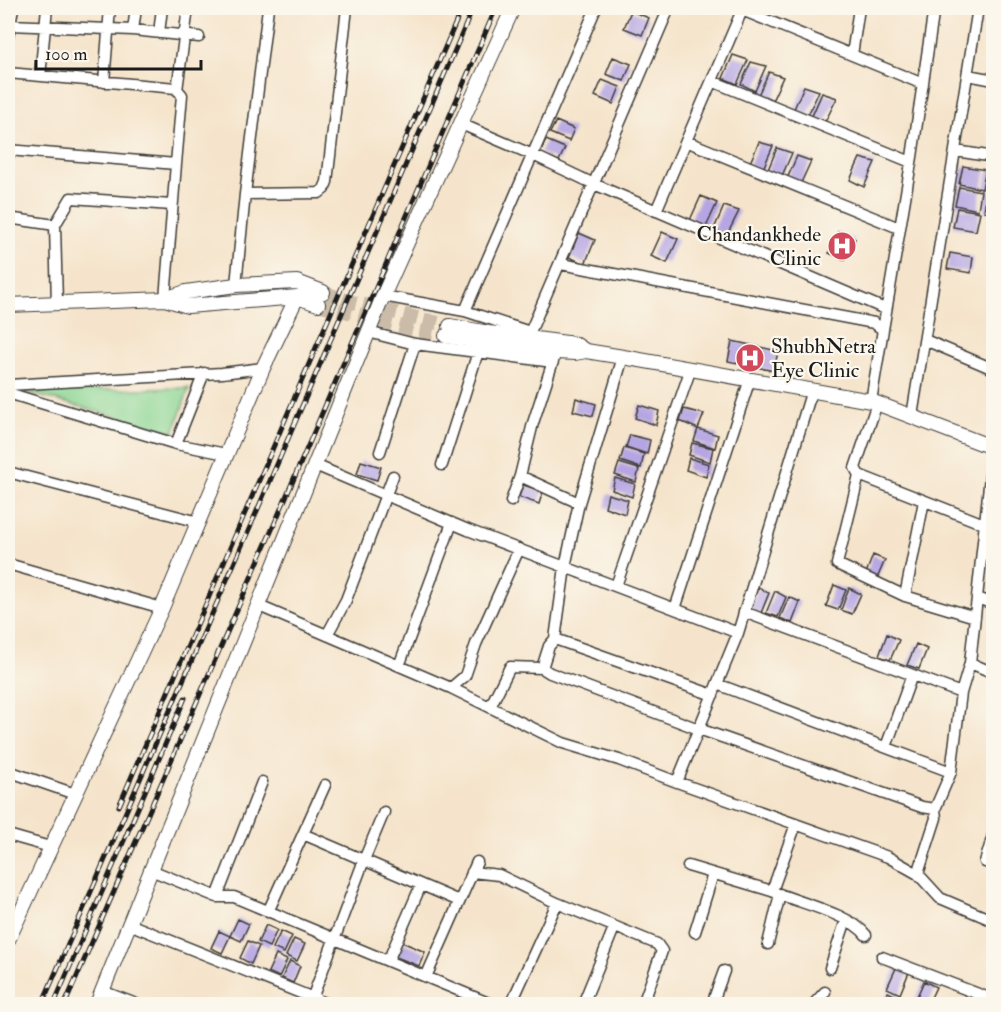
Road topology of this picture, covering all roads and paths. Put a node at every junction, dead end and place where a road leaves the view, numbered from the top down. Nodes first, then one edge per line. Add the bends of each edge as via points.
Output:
1 (13, 8) edge
2 (47, 8) edge
3 (110, 8) edge
4 (136, 8) edge
5 (162, 8) edge
6 (188, 8) edge
7 (268, 8) edge
8 (346, 8) edge
9 (513, 8) edge
10 (596, 8) edge
11 (669, 8) edge
12 (859, 8) edge
13 (934, 8) edge
14 (978, 8) edge
15 (743, 9) edge
16 (45, 26) junction
17 (108, 29) junction
18 (134, 30) junction
19 (9, 31) edge
20 (159, 33) junction
21 (184, 36) junction
22 (199, 37) dead end
23 (852, 55) junction
24 (8, 73) edge
25 (968, 75) junction
26 (40, 76) junction
27 (993, 80) edge
28 (712, 81) junction
29 (104, 82) junction
30 (922, 84) junction
31 (177, 90) junction
32 (460, 124) junction
33 (686, 141) junction
34 (8, 150) edge
35 (956, 151) junction
36 (532, 155) junction
37 (993, 157) edge
38 (911, 162) junction
39 (176, 164) junction
40 (594, 184) junction
41 (245, 194) junction
42 (172, 205) junction
43 (656, 211) junction
44 (8, 218) edge
45 (55, 225) junction
46 (899, 228) junction
47 (561, 264) junction
48 (236, 285) junction
49 (383, 296) junction
50 (297, 297) junction
51 (165, 299) junction
52 (57, 304) junction
53 (8, 305) edge
54 (885, 309) junction
55 (465, 311) junction
56 (882, 329) junction
57 (448, 331) tunnel mouth
58 (368, 332) junction
59 (534, 339) junction
60 (925, 340) junction
61 (415, 344) junction
62 (586, 351) junction
63 (478, 352) junction
64 (993, 356) edge
65 (555, 357) junction
66 (623, 357) junction
67 (263, 368) junction
68 (691, 368) junction
69 (992, 368) edge
70 (204, 373) junction
71 (750, 379) junction
72 (8, 385) edge
73 (812, 390) junction
74 (8, 393) edge
75 (874, 402) junction
76 (912, 416) junction
77 (176, 444) junction
78 (993, 448) edge
79 (380, 452) dead end
80 (226, 454) junction
81 (315, 465) junction
82 (442, 465) dead end
83 (8, 472) edge
84 (859, 475) junction
85 (393, 476) dead end
86 (520, 476) junction
87 (385, 495) junction
88 (511, 501) dead end
89 (924, 501) junction
90 (579, 503) junction
91 (199, 522) junction
92 (452, 523) junction
93 (989, 526) edge
94 (519, 549) junction
95 (8, 564) edge
96 (566, 567) junction
97 (616, 586) junction
98 (905, 596) junction
99 (977, 597) junction
100 (993, 604) edge
101 (259, 606) junction
102 (162, 608) junction
103 (675, 609) junction
104 (744, 612) junction
105 (975, 617) junction
106 (738, 633) junction
107 (327, 635) junction
108 (555, 639) junction
109 (970, 663) junction
110 (399, 666) junction
111 (542, 668) junction
112 (993, 673) edge
113 (912, 675) junction
114 (717, 684) junction
115 (451, 688) junction
116 (961, 693) junction
117 (712, 695) junction
118 (490, 708) junction
119 (699, 729) junction
120 (886, 747) junction
121 (8, 771) edge
122 (951, 772) junction
123 (262, 782) dead end
124 (677, 782) junction
125 (325, 784) dead end
126 (75, 794) junction
127 (935, 809) junction
128 (384, 812) dead end
129 (796, 824) junction
130 (303, 834) junction
131 (8, 835) edge
132 (993, 836) edge
133 (50, 847) junction
134 (364, 860) junction
135 (985, 862) dead end
136 (688, 866) dead end
137 (151, 870) junction
138 (713, 874) junction
139 (918, 874) junction
140 (421, 885) junction
141 (776, 892) junction
142 (218, 897) junction
143 (459, 902) junction
144 (556, 903) junction
145 (268, 912) junction
146 (846, 920) junction
147 (993, 921) edge
148 (129, 924) junction
149 (614, 928) junction
150 (694, 932) dead end
151 (866, 935) dead end
152 (333, 939) junction
153 (8, 940) edge
154 (768, 944) dead end
155 (882, 957) dead end
156 (388, 961) junction
157 (830, 968) dead end
158 (724, 971) dead end
159 (426, 977) junction
160 (825, 992) dead end
161 (100, 998) edge
162 (993, 1000) edge
163 (311, 1001) edge
164 (136, 1005) edge
165 (328, 1005) edge
166 (491, 1005) edge
167 (511, 1005) edge
168 (583, 1005) edge
169 (643, 1005) edge
170 (712, 1005) edge
171 (814, 1005) edge

1 - 19 street
2 - 16 street
3 - 17 street
4 - 18 street
5 - 20 street
6 - 21 street
7 - 41 street
8 - 41 street via 324,189 319,193
9 - 32 street
10 - 36 street
11 - 40 street
12 - 23 street
13 - 30 street
14 - 25 street
15 - 23 street
15 - 28 street
16 - 17 street
16 - 19 street
16 - 26 street
17 - 18 street
17 - 29 street
18 - 20 street
20 - 21 street
21 - 22 street
21 - 31 street
23 - 30 street
24 - 26 street
25 - 27 street
25 - 35 street
26 - 29 street
28 - 33 street
28 - 38 street
29 - 31 street
30 - 38 street
31 - 39 street via 182,95
32 - 36 street
32 - 49 street
33 - 43 street
33 - 46 street
34 - 39 street
35 - 37 street
35 - 60 street
36 - 40 street
36 - 55 street
38 - 46 street
39 - 42 street
40 - 43 street
40 - 47 street
41 - 48 street
42 - 45 street via 71,198
42 - 51 street
43 - 54 street
44 - 45 street
45 - 52 street
46 - 54 street
47 - 56 street via 874,323
47 - 59 street
48 - 50 street via 297,282 321,298
48 - 51 street
49 - 55 street
49 - 58 street
50 - 51 street via 188,306
50 - 67 street
51 - 52 street
52 - 53 street
54 - 56 street
55 - 59 street
56 - 75 street
57 - 59 street
58 - 61 street
58 - 81 street
59 - 62 street via 575,344
59 - 65 street
60 - 69 street
60 - 76 street
61 - 63 street
61 - 79 street
62 - 65 street
62 - 66 street
63 - 65 street
63 - 82 street
64 - 69 street
65 - 86 street
66 - 68 street
66 - 90 street
67 - 70 street
67 - 80 street
68 - 71 street
68 - 97 street
70 - 72 street
70 - 77 street
71 - 73 street
71 - 103 street
73 - 75 street
73 - 104 street
74 - 77 street
75 - 76 street
75 - 84 street via 855,468
76 - 78 street
77 - 80 street
78 - 93 street
80 - 91 street
81 - 87 street
81 - 101 street
83 - 91 street
84 - 89 street
84 - 98 street via 837,564
85 - 87 street
86 - 88 street
86 - 90 street
87 - 92 street
87 - 107 street via 346,600
89 - 93 street
89 - 98 street
90 - 96 street
91 - 102 street
92 - 94 street
92 - 110 street
93 - 99 street
94 - 96 street
94 - 115 street via 465,676
95 - 102 street
96 - 97 street
96 - 108 street
97 - 103 street
98 - 105 street
99 - 100 street
99 - 105 street
101 - 107 street
101 - 137 street
102 - 126 street
103 - 106 street
104 - 106 street
104 - 113 street
105 - 109 street
106 - 114 street
107 - 110 street
108 - 111 street
108 - 117 street
109 - 112 street
109 - 116 street
110 - 115 street
111 - 118 street via 510,667
111 - 119 street
113 - 116 street
113 - 120 street
114 - 117 street
114 - 120 street
115 - 118 street
116 - 122 street
117 - 119 street
118 - 124 street via 562,743
119 - 124 street
119 - 127 street
120 - 122 street
121 - 126 street
122 - 127 street
123 - 142 street
124 - 129 street
125 - 130 street
126 - 133 street
127 - 139 street via 936,818
128 - 134 street
129 - 139 street via 888,856
129 - 141 street
130 - 134 street
130 - 145 street
131 - 133 street
132 - 135 street
133 - 153 street
134 - 140 street
134 - 152 street
136 - 138 street
137 - 142 street
137 - 148 street
138 - 141 street
138 - 150 street
139 - 147 street via 940,898
140 - 143 street
140 - 156 street
141 - 146 street
141 - 154 street
142 - 145 street via 234,897
143 - 144 street via 474,867
143 - 159 street
144 - 149 street
144 - 167 street
145 - 152 street
146 - 151 street
146 - 157 street
148 - 161 street
148 - 163 street
149 - 168 street
149 - 169 street via 657,944 662,951
152 - 156 street
152 - 163 street
155 - 162 street
156 - 159 street
158 - 170 street
159 - 166 street
160 - 171 street
161 - 164 street
163 - 165 street

